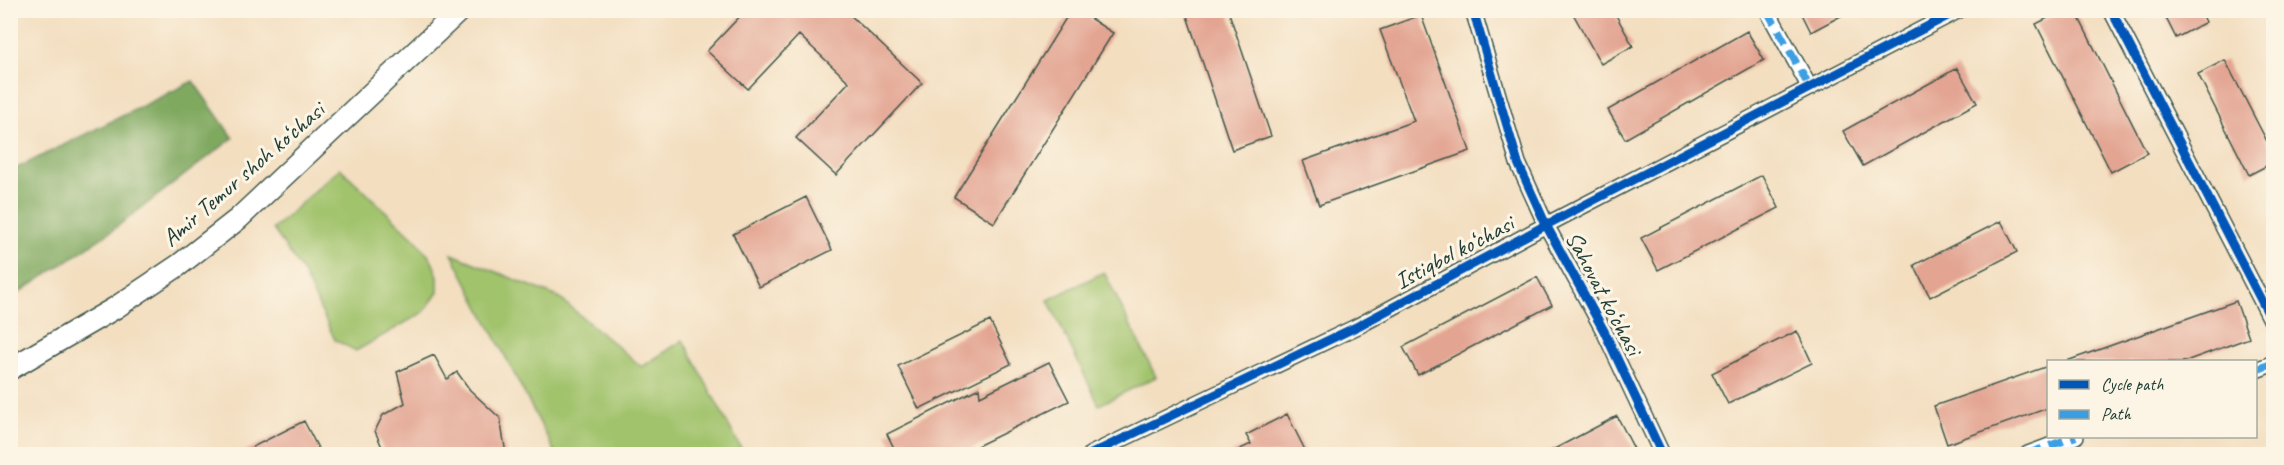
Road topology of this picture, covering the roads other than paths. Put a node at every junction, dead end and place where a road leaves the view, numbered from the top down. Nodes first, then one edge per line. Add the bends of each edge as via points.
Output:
1 (460, 10) edge
2 (1473, 10) edge
3 (1767, 10) edge
4 (2111, 10) edge
5 (1952, 12) edge
6 (1810, 88) junction
7 (1546, 225) junction
8 (2274, 325) edge
9 (2274, 363) edge
10 (10, 369) edge
11 (2257, 370) edge
12 (2071, 438) edge
13 (1091, 454) edge
14 (1662, 454) edge
15 (2028, 454) edge

1 - 10 main road, Amir Temur shoh ko‘chasi via 231,225 115,309
2 - 7 street, Sahovat ko‘chasi via 1518,163
3 - 6 street
4 - 8 street
5 - 6 street, Istiqbol ko‘chasi
6 - 7 street, Istiqbol ko‘chasi
7 - 13 street, Istiqbol ko‘chasi via 1358,326
7 - 14 street, Sahovat ko‘chasi via 1604,331
9 - 11 street
12 - 15 street

